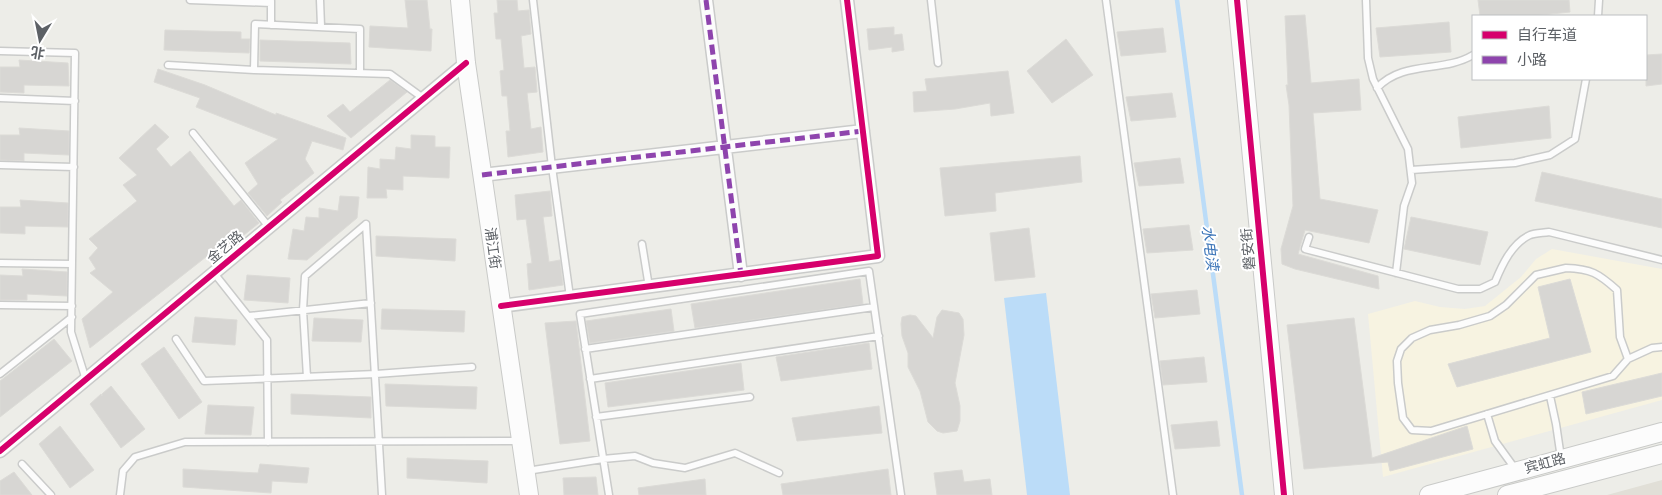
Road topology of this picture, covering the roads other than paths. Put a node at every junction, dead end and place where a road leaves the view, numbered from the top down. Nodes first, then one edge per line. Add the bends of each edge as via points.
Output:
1 (190, 0) edge
2 (320, 0) edge
3 (460, 0) edge
4 (533, 0) edge
5 (706, 0) edge
6 (847, 0) edge
7 (931, 0) edge
8 (1106, 0) edge
9 (1366, 0) edge
10 (1600, 0) edge
11 (1239, 1) edge
12 (271, 2) edge
13 (1598, 15) edge
14 (271, 25) junction
15 (320, 26) junction
16 (0, 52) edge
17 (1472, 56) edge
18 (466, 63) junction
19 (938, 64) dead end
20 (168, 65) dead end
21 (254, 70) junction
22 (360, 72) junction
23 (1586, 80) edge
24 (1377, 88) junction
25 (0, 98) edge
26 (423, 98) junction
27 (75, 101) junction
28 (863, 131) junction
29 (193, 133) dead end
30 (725, 147) junction
31 (0, 165) edge
32 (74, 167) junction
33 (552, 167) junction
34 (1411, 170) junction
35 (482, 175) junction
36 (268, 227) junction
37 (1309, 237) dead end
38 (642, 244) dead end
39 (1662, 260) edge
40 (0, 263) edge
41 (72, 264) junction
42 (214, 273) junction
43 (1396, 273) junction
44 (741, 274) junction
45 (649, 287) junction
46 (570, 297) junction
47 (371, 303) junction
48 (0, 305) edge
49 (72, 306) junction
50 (502, 306) junction
51 (874, 307) junction
52 (303, 310) junction
53 (249, 316) junction
54 (72, 317) junction
55 (879, 336) junction
56 (176, 339) dead end
57 (1662, 347) edge
58 (585, 349) junction
59 (1628, 359) junction
60 (472, 367) dead end
61 (0, 374) edge
62 (376, 374) junction
63 (307, 377) junction
64 (268, 378) junction
65 (590, 379) junction
66 (86, 380) junction
67 (1550, 396) junction
68 (750, 397) dead end
69 (1487, 414) junction
70 (596, 417) junction
71 (1662, 432) edge
72 (521, 441) junction
73 (268, 442) junction
74 (380, 442) junction
75 (1, 448) edge
76 (1662, 454) edge
77 (603, 459) junction
78 (1561, 459) junction
79 (22, 464) dead end
80 (1516, 471) junction
81 (526, 472) junction
82 (779, 473) dead end
83 (51, 495) edge
84 (120, 495) edge
85 (382, 495) edge
86 (529, 495) edge
87 (609, 495) edge
88 (901, 495) edge
89 (1173, 495) edge
90 (1284, 495) edge
91 (1429, 495) edge
92 (1508, 495) edge

1 - 12 lane
2 - 15 lane
3 - 18 street, 浦江街
4 - 33 lane
5 - 30 street
6 - 28 street
7 - 19 lane
8 - 89 lane
9 - 24 lane via 1368,58
10 - 13 lane
11 - 90 street, 磐安街
12 - 14 lane
14 - 15 lane
14 - 21 lane via 255,24
15 - 22 lane via 360,28
16 - 27 lane via 75,53
17 - 24 lane via 1462,62 1396,74
18 - 26 street, 金艺路
18 - 35 street, 浦江街
20 - 21 lane
21 - 22 lane
22 - 26 lane via 390,74
23 - 34 lane via 1575,140 1550,155 1516,163
24 - 34 lane via 1408,149
25 - 27 lane
26 - 36 street, 金艺路
27 - 32 lane
28 - 30 street
28 - 44 street via 878,256
29 - 36 lane
30 - 33 street
30 - 44 street
31 - 32 lane
32 - 41 lane
33 - 35 street
33 - 46 lane
34 - 43 lane via 1412,183 1404,206
35 - 50 street, 浦江街
36 - 42 street, 金艺路
37 - 43 lane via 1305,249
38 - 45 lane
39 - 43 lane via 1549,232 1530,235 1516,246 1495,282 1480,289 1458,289
40 - 41 lane
41 - 49 lane
42 - 53 lane
42 - 66 street, 金艺路
44 - 45 street
45 - 46 street
46 - 50 street
47 - 52 lane
47 - 52 lane via 366,224 305,276
47 - 62 lane
48 - 49 lane
49 - 54 lane
50 - 72 street, 浦江街
51 - 55 lane
51 - 58 lane
51 - 58 lane via 869,271 580,314
52 - 53 lane
52 - 63 lane
53 - 64 lane via 268,340
54 - 61 lane
54 - 66 lane via 71,332
55 - 65 lane
55 - 88 lane
56 - 64 lane via 204,381
57 - 59 lane
58 - 65 lane
59 - 67 lane via 1614,376
59 - 69 lane via 1620,337 1617,290 1601,276 1584,269 1566,268 1536,275 1490,316 1430,330 1400,348 1397,360 1403,418 1412,430 1430,431
60 - 62 lane
62 - 63 lane
62 - 74 lane
63 - 64 lane
64 - 73 lane
65 - 70 lane
66 - 75 street, 金艺路
67 - 69 lane
67 - 78 lane
68 - 70 lane
69 - 80 lane via 1495,440
70 - 77 lane
71 - 78 street, 宾虹路
72 - 74 lane
72 - 81 street, 浦江街
73 - 74 lane
73 - 84 lane via 186,442 134,457 123,471
74 - 85 lane
76 - 92 street, 宾虹路
77 - 81 lane
77 - 82 lane via 635,456 653,463 685,468 735,453
77 - 87 lane
78 - 80 street, 宾虹路
79 - 83 lane
80 - 91 street, 宾虹路
81 - 86 street, 浦江街

